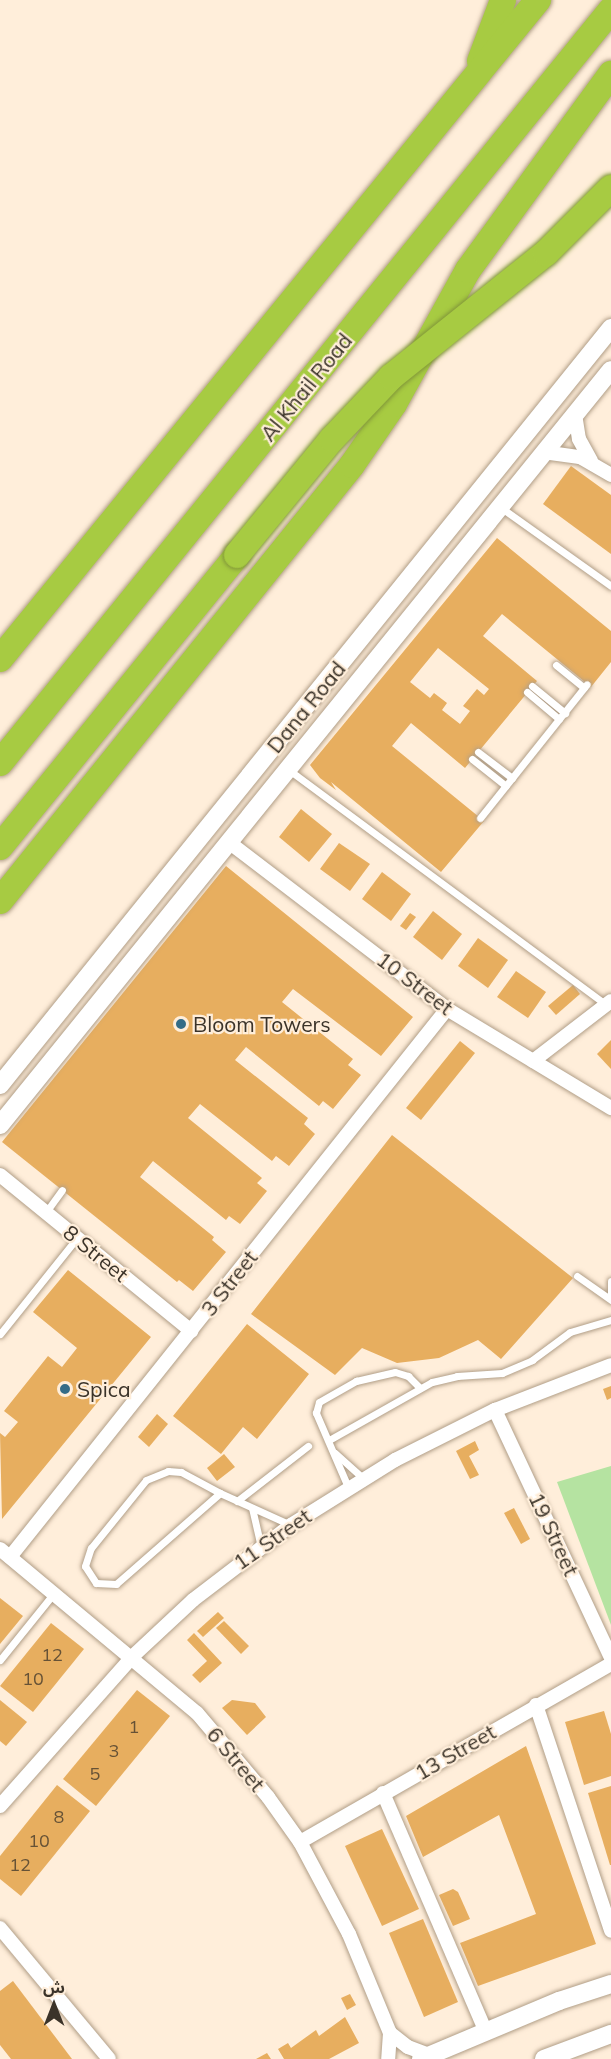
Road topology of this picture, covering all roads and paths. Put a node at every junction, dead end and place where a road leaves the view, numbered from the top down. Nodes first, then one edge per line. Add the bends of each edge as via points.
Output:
1 (503, 0) edge
2 (538, 0) edge
3 (611, 10) edge
4 (611, 74) edge
5 (475, 78) junction
6 (611, 188) edge
7 (611, 328) edge
8 (611, 370) edge
9 (575, 414) junction
10 (543, 452) junction
11 (591, 461) junction
12 (611, 476) edge
13 (500, 507) junction
14 (611, 586) edge
15 (0, 659) edge
16 (556, 665) dead end
17 (565, 712) junction
18 (559, 719) junction
19 (478, 752) dead end
20 (472, 759) dead end
21 (0, 763) edge
22 (289, 770) junction
23 (512, 778) junction
24 (506, 786) junction
25 (218, 816) junction
26 (480, 818) dead end
27 (206, 831) junction
28 (231, 842) junction
29 (0, 847) edge
30 (438, 870) dead end
31 (432, 878) junction
32 (0, 901) edge
33 (609, 1003) edge
34 (447, 1009) junction
35 (533, 1061) junction
36 (0, 1085) edge
37 (611, 1108) edge
38 (0, 1125) edge
39 (0, 1175) edge
40 (62, 1190) dead end
41 (46, 1212) junction
42 (77, 1238) junction
43 (576, 1276) dead end
44 (611, 1281) edge
45 (611, 1293) edge
46 (611, 1300) edge
47 (611, 1320) edge
48 (191, 1331) junction
49 (0, 1334) edge
50 (611, 1365) edge
51 (420, 1388) junction
52 (495, 1410) junction
53 (329, 1440) junction
54 (308, 1446) dead end
55 (335, 1453) junction
56 (364, 1479) junction
57 (348, 1487) junction
58 (220, 1493) junction
59 (237, 1501) junction
60 (252, 1508) junction
61 (291, 1524) junction
62 (261, 1546) junction
63 (5, 1553) edge
64 (54, 1593) junction
65 (133, 1656) junction
66 (611, 1658) edge
67 (0, 1660) edge
68 (611, 1664) edge
69 (536, 1705) junction
70 (383, 1793) junction
71 (0, 1806) edge
72 (300, 1842) junction
73 (0, 1928) edge
74 (611, 1931) edge
75 (611, 1984) edge
76 (486, 2032) junction
77 (390, 2033) junction
78 (611, 2034) edge
79 (425, 2057) edge
80 (556, 2057) edge
81 (109, 2059) edge
82 (388, 2059) edge

1 - 5 highway
2 - 5 highway
3 - 21 highway, Al Khail Road
4 - 32 highway via 468,270 413,372 352,465
5 - 15 highway
6 - 29 highway, bridge via 546,253 391,377 332,439
7 - 25 street, Dana Road
8 - 9 street, Dana Road
9 - 10 street, Dana Road
9 - 11 street via 579,439
10 - 11 street
10 - 13 street, Dana Road
11 - 12 street
13 - 14 lane
13 - 22 street, Dana Road
16 - 17 lane via 586,686
17 - 18 lane
17 - 18 lane via 530,689
18 - 23 lane
19 - 23 lane
20 - 24 lane
22 - 28 street, Dana Road
22 - 31 lane
23 - 24 lane
24 - 26 lane
25 - 27 street, Dana Road
25 - 28 street via 235,815 239,820
27 - 28 street via 207,848 213,852
27 - 36 street, Dana Road
28 - 34 street, 10 Street
28 - 38 street, Dana Road
30 - 31 lane
31 - 33 lane
33 - 35 street
34 - 35 street, 10 Street
34 - 48 street, 3 Street
35 - 37 street, 10 Street
39 - 41 street, 8 Street
40 - 41 lane
41 - 42 street, 8 Street
42 - 48 street, 8 Street
42 - 49 lane
43 - 46 lane
44 - 45 lane
47 - 51 lane via 570,1332 518,1368 486,1376 444,1378
48 - 63 street, 3 Street
50 - 52 street, 11 Street
51 - 53 lane
51 - 53 lane via 408,1376 395,1372 363,1379 333,1394 316,1407
52 - 56 street, 11 Street
52 - 66 street, 19 Street
53 - 55 lane
54 - 59 lane
55 - 56 lane
55 - 57 lane
56 - 57 street, 11 Street
57 - 61 street, 11 Street
58 - 58 lane via 181,1472 156,1473 146,1480 86,1556 88,1576 106,1586 116,1584
58 - 59 lane
59 - 60 lane
60 - 61 lane
60 - 62 lane
61 - 62 street, 11 Street
62 - 65 street, 11 Street via 193,1600
63 - 64 street, 6 Street
64 - 65 street, 6 Street
64 - 67 lane
65 - 71 street, 11 Street
65 - 72 street, 6 Street via 197,1713
68 - 69 street, 13 Street
69 - 70 street, 13 Street
69 - 74 street
70 - 72 street, 13 Street
70 - 76 street
72 - 77 street, 6 Street via 349,1934
73 - 81 street
75 - 76 street
76 - 79 street
77 - 79 street
77 - 82 street, 6 Street
78 - 80 street

